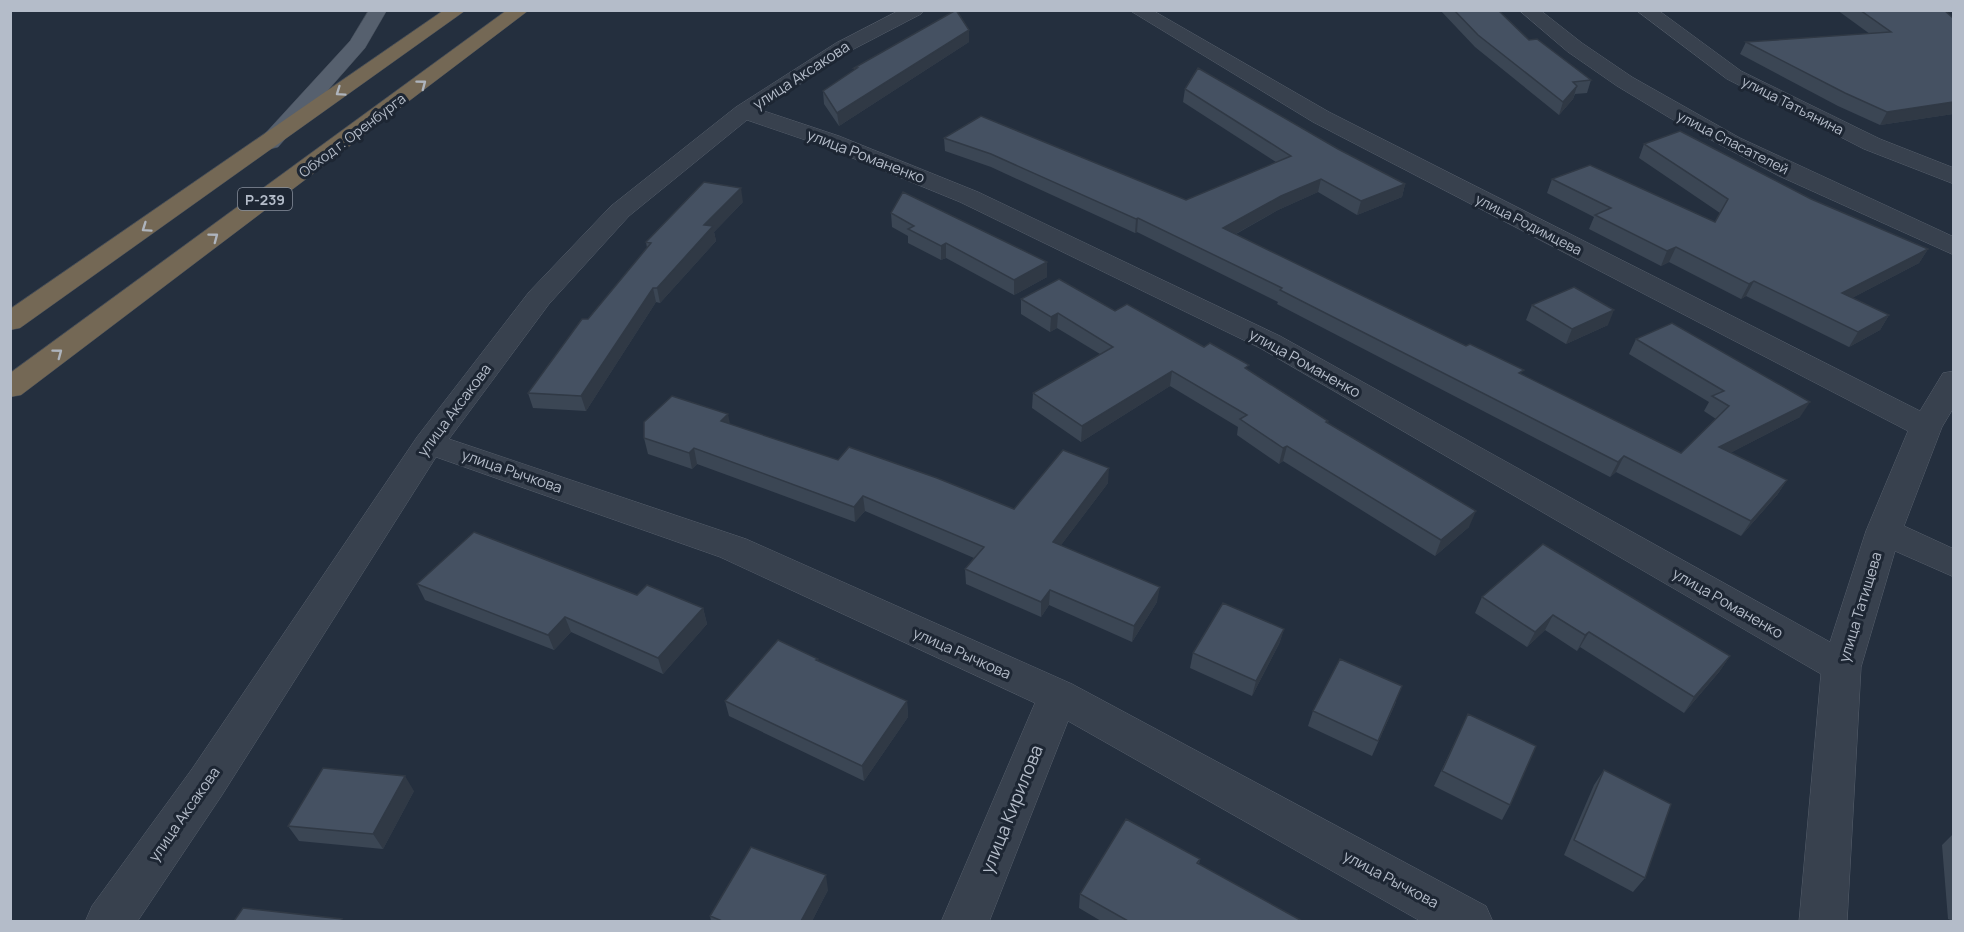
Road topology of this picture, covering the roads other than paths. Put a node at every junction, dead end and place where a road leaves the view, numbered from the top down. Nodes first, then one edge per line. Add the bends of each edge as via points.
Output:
1 (378, 10) edge
2 (457, 10) edge
3 (520, 10) edge
4 (915, 10) edge
5 (1138, 10) edge
6 (1528, 10) edge
7 (1645, 10) edge
8 (744, 112) junction
9 (270, 142) junction
10 (1953, 177) edge
11 (1953, 247) edge
12 (10, 322) edge
13 (1953, 380) edge
14 (10, 388) edge
15 (1926, 427) junction
16 (428, 444) junction
17 (1884, 531) junction
18 (1953, 564) edge
19 (1841, 667) junction
20 (1058, 696) junction
21 (109, 921) edge
22 (965, 921) edge
23 (1469, 921) edge
24 (1823, 921) edge

1 - 9 main road via 358,44
2 -> 9 highway, Р-239
14 -> 3 highway, Обход г. Оренбурга / Р-239
4 - 8 street, улица Аксакова via 843,47
5 - 15 street, улица Родимцева via 1320,117
6 - 11 street, улица Спасателей via 1552,31 1659,104 1800,177
7 - 10 street, улица Татьянина via 1734,75 1872,144
8 - 16 street, улица Аксакова via 620,211 539,298
8 - 19 street, улица Романенко via 831,141 969,197 1270,342
9 -> 12 highway, Р-239
13 - 15 street, улица Татищева
15 - 17 street, улица Татищева
16 - 20 street, улица Рычкова via 732,548
16 - 21 street, улица Аксакова via 207,782
17 - 18 street
17 - 19 street, улица Татищева
19 - 24 street, улица Татищева
20 - 22 street, улица Кирилова
20 - 23 street, улица Рычкова

